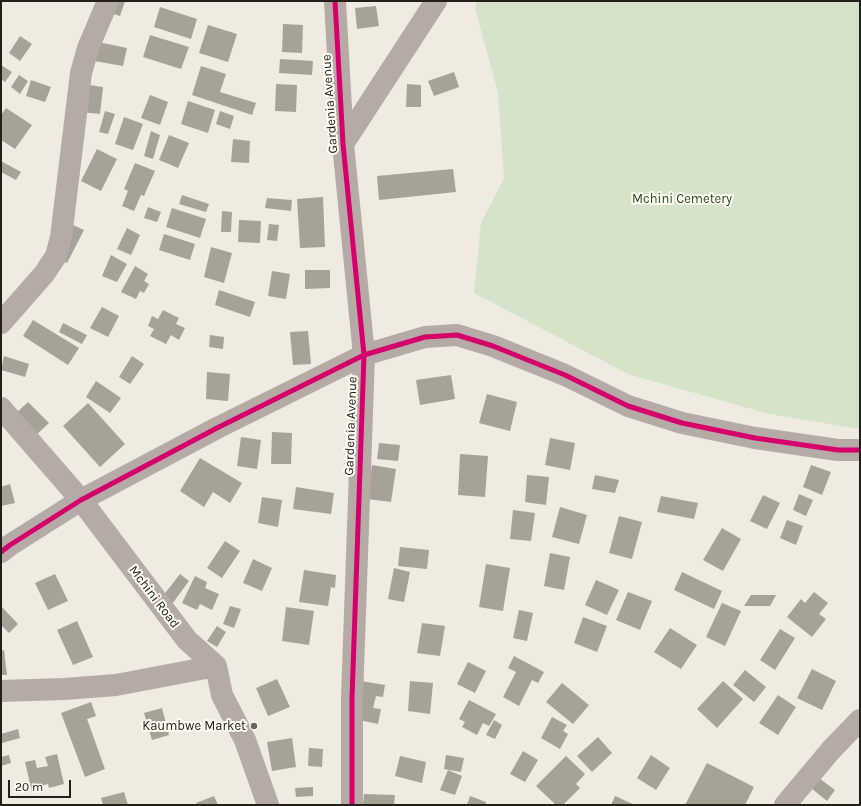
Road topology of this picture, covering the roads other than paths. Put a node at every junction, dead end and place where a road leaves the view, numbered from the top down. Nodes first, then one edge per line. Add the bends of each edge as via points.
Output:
1 (108, 1) edge
2 (335, 1) edge
3 (436, 1) edge
4 (343, 144) junction
5 (1, 323) edge
6 (364, 355) junction
7 (1, 408) edge
8 (860, 450) edge
9 (81, 500) junction
10 (1, 552) edge
11 (216, 666) junction
12 (1, 692) edge
13 (860, 720) edge
14 (268, 805) edge
15 (352, 805) edge
16 (785, 805) edge

1 - 5 street via 88,48 81,73 61,237 56,256 44,274
2 - 4 street, Gardenia Avenue
3 - 4 street
4 - 6 street, Gardenia Avenue
6 - 8 street via 425,337 457,335 493,346 565,375 628,406 682,423 755,438 838,450
6 - 9 street via 217,428
6 - 15 street, Gardenia Avenue via 352,698
7 - 9 street, Mchini Road
9 - 10 street
9 - 11 street, Mchini Road via 187,640
11 - 12 street via 116,685
11 - 14 street via 222,695 245,740
13 - 16 street

